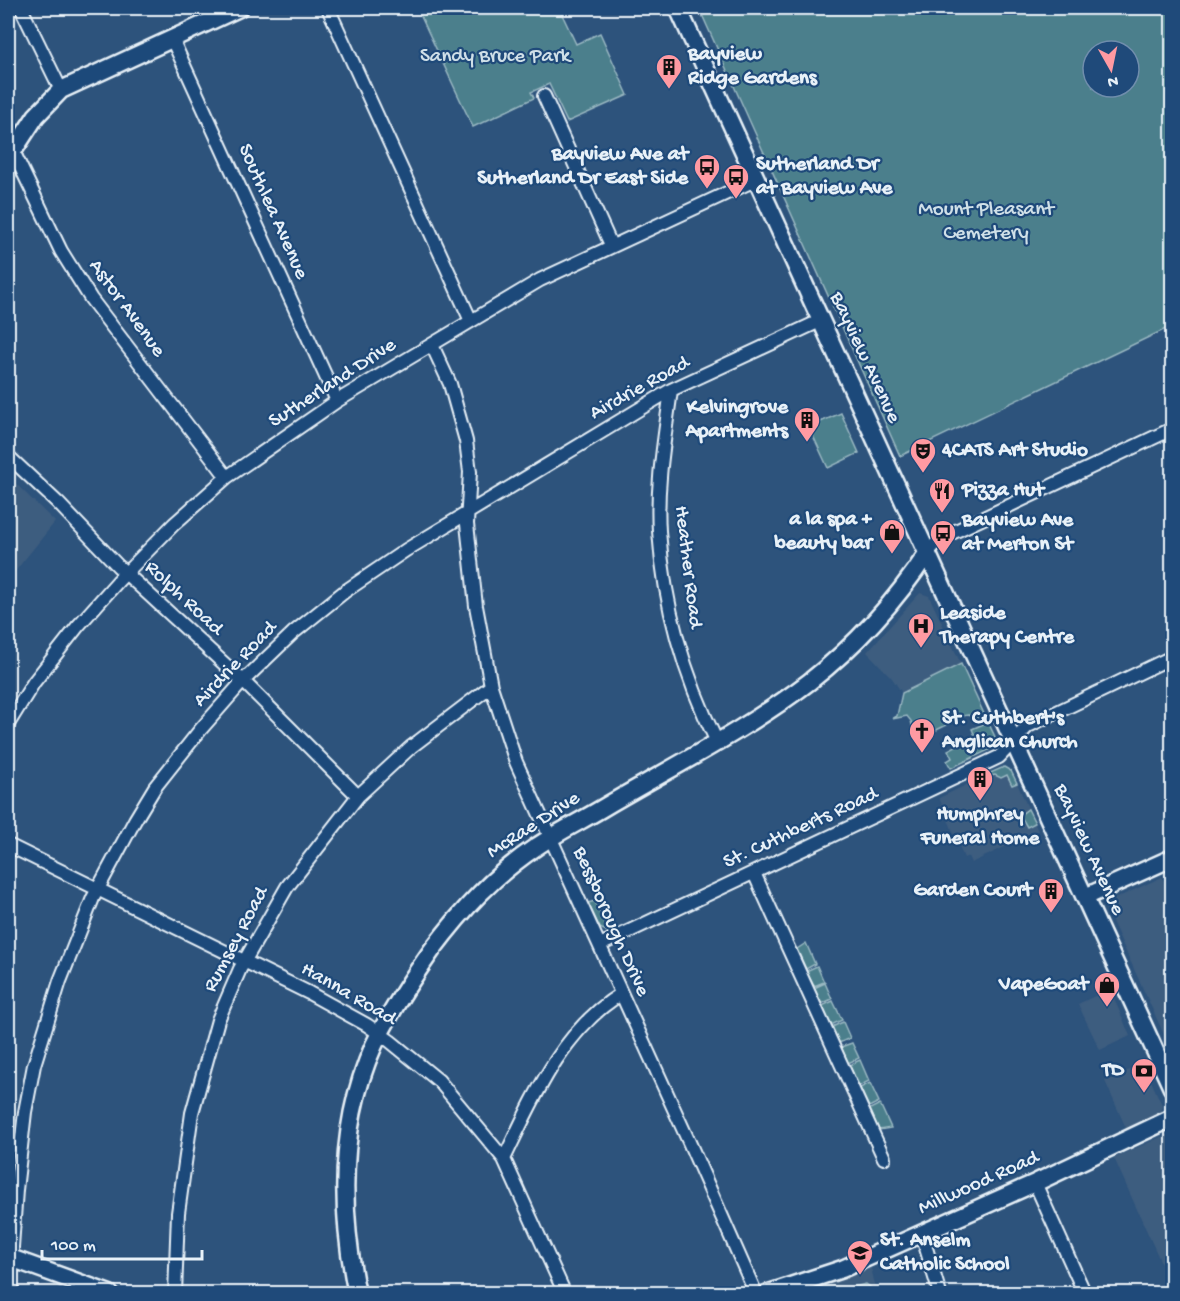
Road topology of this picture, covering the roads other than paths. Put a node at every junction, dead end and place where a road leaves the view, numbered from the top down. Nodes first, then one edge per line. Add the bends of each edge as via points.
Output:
1 (21, 8) edge
2 (239, 8) edge
3 (328, 8) edge
4 (678, 8) edge
5 (172, 39) junction
6 (61, 90) junction
7 (544, 96) dead end
8 (10, 155) edge
9 (757, 178) junction
10 (611, 245) junction
11 (822, 320) junction
12 (471, 321) junction
13 (432, 345) junction
14 (671, 390) junction
15 (337, 401) junction
16 (1173, 429) edge
17 (8, 456) edge
18 (227, 477) junction
19 (469, 512) junction
20 (928, 552) junction
21 (125, 572) junction
22 (1173, 657) edge
23 (243, 681) junction
24 (491, 686) junction
25 (8, 724) edge
26 (1014, 741) junction
27 (717, 742) junction
28 (358, 796) junction
29 (550, 838) junction
30 (8, 845) edge
31 (1173, 858) edge
32 (754, 873) junction
33 (97, 890) junction
34 (1085, 897) junction
35 (600, 945) junction
36 (244, 962) junction
37 (621, 994) junction
38 (380, 1034) junction
39 (1173, 1088) edge
40 (1173, 1118) edge
41 (504, 1158) junction
42 (884, 1158) dead end
43 (1035, 1183) junction
44 (922, 1235) junction
45 (10, 1258) edge
46 (12, 1293) edge
47 (110, 1293) edge
48 (176, 1293) edge
49 (357, 1293) edge
50 (565, 1293) edge
51 (756, 1293) edge
52 (766, 1293) edge
53 (940, 1293) edge
54 (1085, 1293) edge

1 - 6 street
2 - 5 street
3 - 12 street
4 - 9 street, Bayview Avenue
5 - 6 street
5 - 15 street, Southlea Avenue
6 - 8 street via 36,116
7 - 10 street
8 - 18 street, Astor Avenue via 91,299
9 - 10 street, Sutherland Drive
9 - 11 street, Bayview Avenue
10 - 12 street, Sutherland Drive via 540,280
11 - 14 street, Airdrie Road
11 - 20 street, Bayview Avenue
12 - 13 street, Sutherland Drive
13 - 15 street, Sutherland Drive
13 - 19 street, Bessborough Drive via 450,384 466,441
14 - 19 street, Airdrie Road
14 - 27 street, Heather Road via 659,498 664,574 679,649
15 - 18 street, Sutherland Drive
16 - 20 street via 941,538
17 - 21 street, Rolph Road
18 - 21 street, Sutherland Drive
19 - 23 street, Airdrie Road via 344,592
19 - 24 street, Bessborough Drive via 476,606
20 - 26 street, Bayview Avenue
20 - 27 street, McRae Drive via 893,601 847,649 809,682
21 - 23 street, Rolph Road
21 - 25 street, Sutherland Drive via 34,682
22 - 26 street, St. Cuthberts Road via 1028,726
23 - 28 street, Rolph Road
23 - 33 street, Airdrie Road via 155,786
24 - 28 street, Rumsey Road via 411,747
24 - 29 street, Bessborough Drive via 516,762
26 - 32 street, St. Cuthberts Road via 999,757
26 - 34 street, Bayview Avenue
27 - 29 street, McRae Drive
28 - 36 street, Rumsey Road via 287,886
29 - 35 street, Bessborough Drive
29 - 38 street, McRae Drive via 495,877 466,907 413,977
30 - 33 street, Hanna Road
31 - 34 street
32 - 35 street, St. Cuthberts Road
32 - 42 street
33 - 36 street, Hanna Road
33 - 45 street, Airdrie Road via 75,939 34,1065 25,1112
34 - 39 street, Bayview Avenue
35 - 37 street, Bessborough Drive
36 - 38 street, Hanna Road via 309,993
36 - 48 street, Rumsey Road via 218,1020 192,1113 178,1213
37 - 41 street via 604,1004 571,1039 549,1071
37 - 51 street, Bessborough Drive
38 - 41 street, Hanna Road via 439,1081
38 - 49 street, McRae Drive via 358,1088 346,1170 348,1252
40 - 43 street, Millwood Road
41 - 50 street, Hanna Road
43 - 44 street, Millwood Road
43 - 54 street
44 - 52 street, Millwood Road via 843,1269
44 - 53 street
45 - 46 street, Airdrie Road
45 - 47 street

